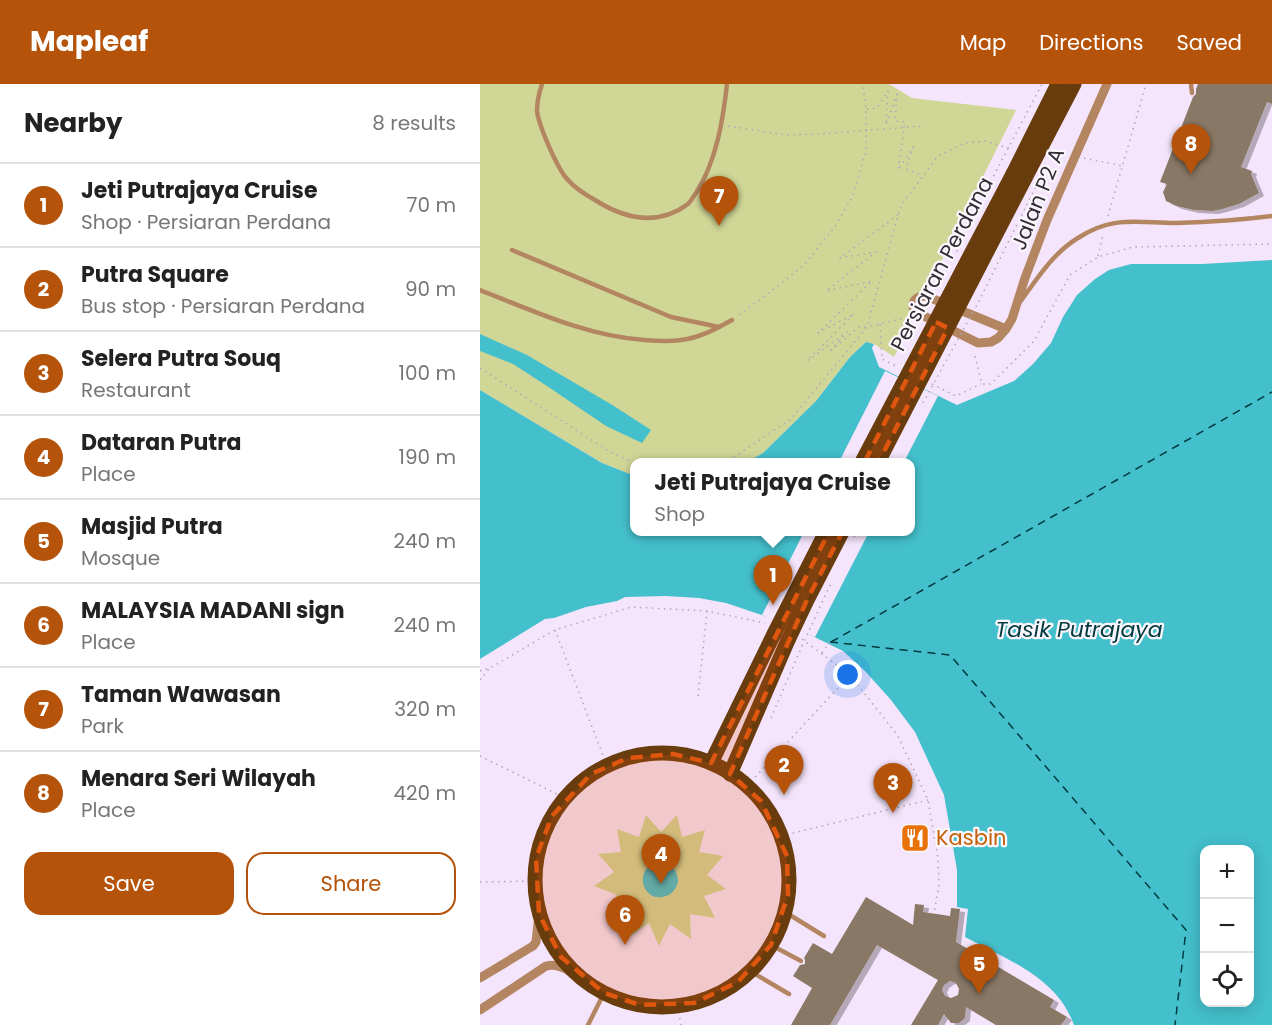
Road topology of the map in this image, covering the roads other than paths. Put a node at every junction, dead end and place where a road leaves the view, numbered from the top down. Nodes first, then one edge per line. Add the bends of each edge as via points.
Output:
1 (542, 84) edge
2 (726, 84) edge
3 (1058, 84) edge
4 (1074, 84) edge
5 (1107, 84) edge
6 (1191, 84) edge
7 (1192, 93) dead end
8 (1019, 176) junction
9 (1272, 216) edge
10 (512, 250) dead end
11 (480, 290) edge
12 (1017, 307) junction
13 (732, 320) road end
14 (720, 327) junction
15 (1006, 329) junction
16 (864, 458) edge
17 (880, 458) edge
18 (823, 536) edge
19 (847, 536) edge
20 (711, 763) junction
21 (730, 774) junction
22 (785, 912) junction
23 (539, 914) junction
24 (824, 936) dead end
25 (771, 945) junction
26 (801, 961) dead end
27 (750, 971) junction
28 (578, 975) junction
29 (480, 978) edge
30 (604, 993) junction
31 (789, 994) dead end
32 (480, 1010) edge
33 (588, 1025) edge

1 - 2 lane via 539,119 567,180 610,210 642,219 662,216 689,203 701,184 721,125
3 - 8 main road, Persiaran Perdana via 1016,151
4 - 8 main road, Persiaran Perdana
5 - 12 street, Jalan P2 A via 1025,278
6 - 7 lane
8 - 16 main road, Persiaran Perdana, bridge
8 - 17 main road, Persiaran Perdana, bridge
9 - 12 lane via 1106,225 1067,246
10 - 14 lane via 671,317
11 - 14 lane via 586,330 626,339 681,340
12 - 15 street, Jalan P2 A
13 - 14 lane
15 - 15 street via 926,296 917,298 912,306 914,311 978,342 991,342
18 - 20 main road, bridge via 772,629
19 - 21 main road, bridge via 807,600 796,641
20 - 21 main road
20 - 23 main road via 684,755 651,754 607,766 577,785 552,816 542,836 534,881
21 - 22 main road via 761,801 781,837 789,875
22 - 24 lane
22 - 25 main road
23 - 28 main road via 548,937
23 - 29 street via 533,946
25 - 26 lane
25 - 27 main road
27 - 30 main road via 709,998 678,1006 640,1005
27 - 31 lane
28 - 30 main road
28 - 32 street via 553,964 546,966
30 - 33 lane

